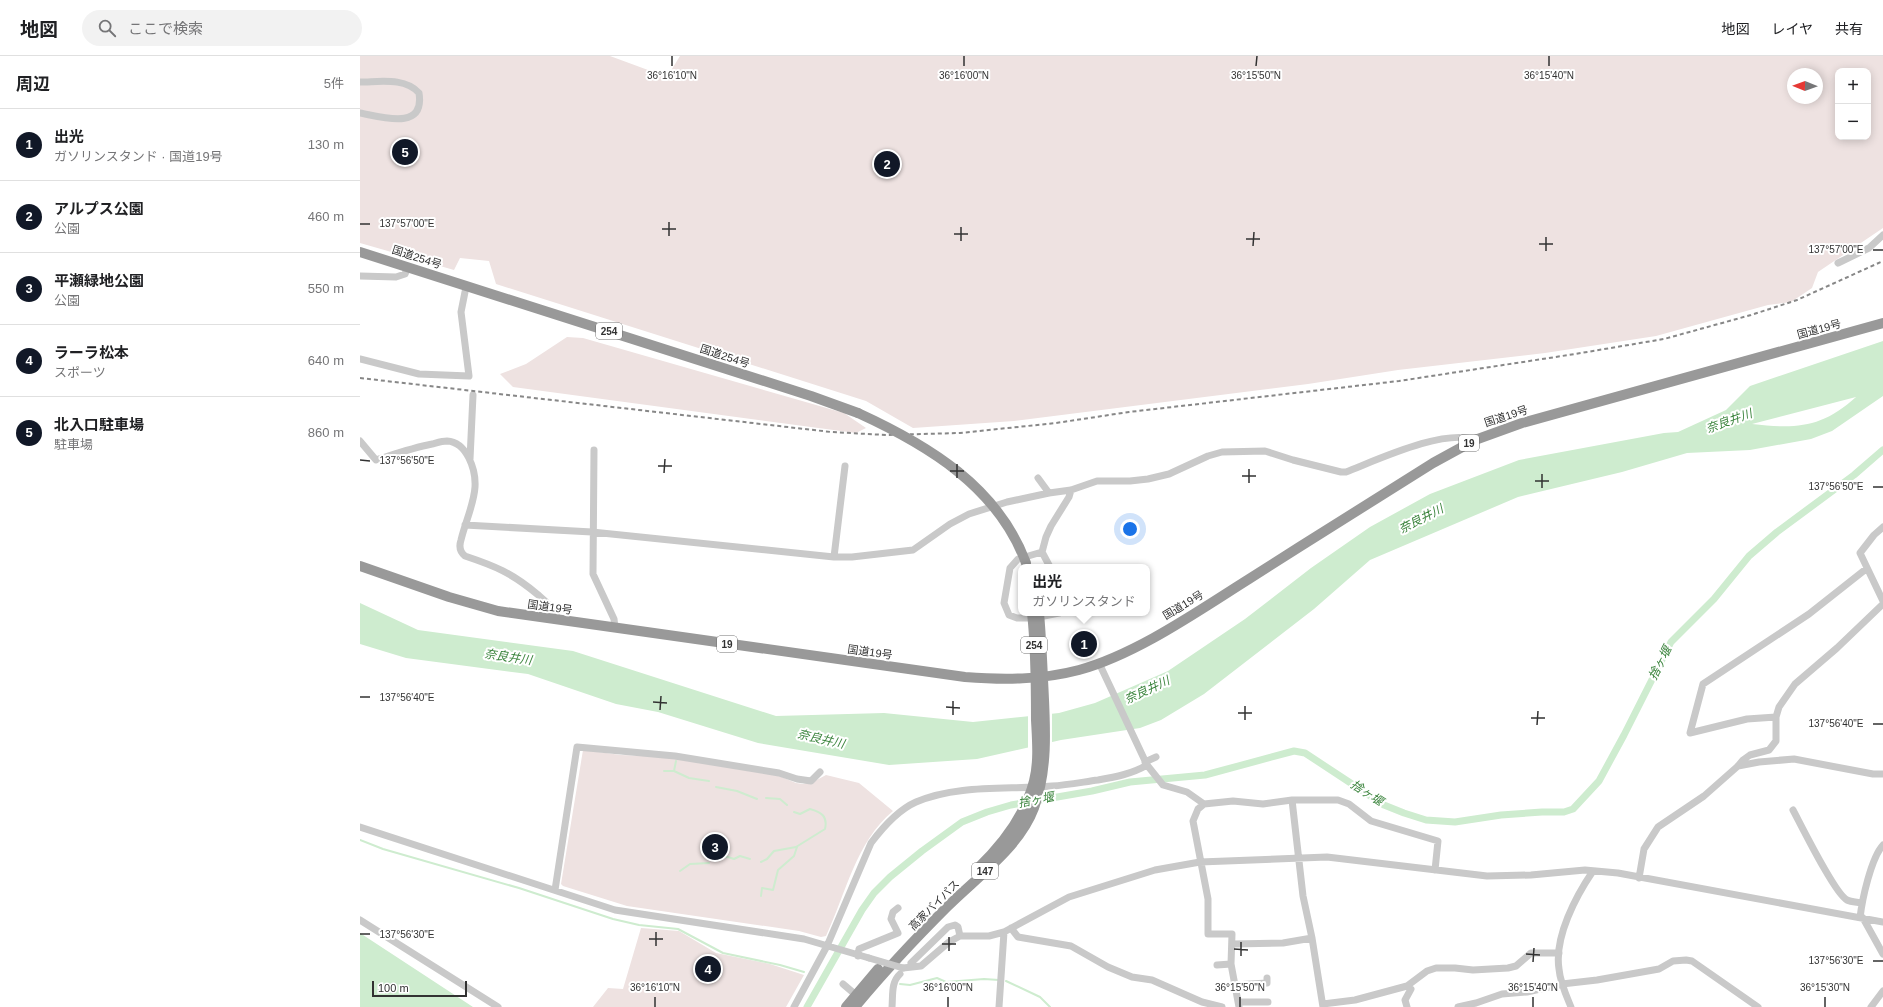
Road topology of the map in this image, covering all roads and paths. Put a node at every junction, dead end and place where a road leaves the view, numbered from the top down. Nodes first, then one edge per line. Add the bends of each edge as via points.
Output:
1 (360, 82) edge
2 (360, 113) edge
3 (1883, 235) edge
4 (360, 252) edge
5 (1838, 263) dead end
6 (408, 266) junction
7 (360, 276) edge
8 (465, 292) dead end
9 (1883, 323) edge
10 (360, 359) edge
11 (473, 395) dead end
12 (1475, 440) junction
13 (360, 441) edge
14 (594, 450) dead end
15 (470, 459) junction
16 (845, 466) dead end
17 (1038, 478) dead end
18 (1071, 490) junction
19 (1049, 493) junction
20 (464, 525) junction
21 (1883, 527) edge
22 (592, 532) junction
23 (1042, 552) junction
24 (834, 557) junction
25 (1026, 564) edge
26 (1048, 564) edge
27 (360, 566) edge
28 (1866, 569) junction
29 (1883, 604) edge
30 (1029, 616) edge
31 (1035, 616) edge
32 (556, 620) junction
33 (614, 628) junction
34 (1099, 663) junction
35 (1040, 683) junction
36 (1776, 717) junction
37 (1156, 757) dead end
38 (1145, 761) junction
39 (1738, 766) junction
40 (820, 772) dead end
41 (1883, 774) edge
42 (1037, 786) junction
43 (1292, 800) junction
44 (1204, 804) junction
45 (1029, 809) junction
46 (1793, 810) dead end
47 (360, 827) edge
48 (1883, 845) edge
49 (1299, 857) junction
50 (1200, 862) junction
51 (1435, 870) junction
52 (1593, 871) junction
53 (1639, 878) junction
54 (555, 890) junction
55 (1862, 903) junction
56 (898, 908) dead end
57 (1862, 918) junction
58 (360, 920) edge
59 (1883, 922) edge
60 (1012, 928) junction
61 (1004, 932) junction
62 (960, 936) junction
63 (1312, 938) junction
64 (1233, 944) junction
65 (830, 947) junction
66 (1559, 953) junction
67 (1883, 954) edge
68 (858, 956) junction
69 (912, 963) dead end
70 (1231, 964) junction
71 (1217, 965) dead end
72 (886, 971) junction
73 (899, 973) junction
74 (1267, 978) dead end
75 (843, 984) dead end
76 (1234, 984) junction
77 (1562, 984) junction
78 (1407, 986) junction
79 (1883, 991) edge
80 (856, 995) junction
81 (1268, 1002) dead end
82 (1239, 1004) edge
83 (1323, 1005) edge
84 (498, 1007) edge
85 (794, 1007) edge
86 (846, 1007) edge
87 (855, 1007) edge
88 (892, 1007) edge
89 (999, 1007) edge
90 (1222, 1007) edge
91 (1407, 1007) edge
92 (1458, 1007) edge
93 (1571, 1007) edge
94 (1758, 1007) edge
95 (1871, 1007) edge

1 - 2 street via 409,85 419,93 420,103 418,110 411,117 403,119
3 - 5 street via 1869,248
4 - 6 highway, 国道254号 / 254
6 - 7 street via 405,274 396,277
6 - 25 highway, 国道254号 / 254, bridge via 804,394 858,413 896,431 926,448 972,483 1003,516 1018,541
8 - 10 street via 460,312 469,376 419,374
9 - 12 highway, 国道19号 / 19 via 1565,411
11 - 15 street
12 - 18 street via 1463,436 1448,438 1406,449 1346,472 1265,451 1231,450 1208,456 1169,474 1130,481 1097,481
12 - 34 highway, 国道19号 / 19 via 1433,463 1185,618 1135,647
13 - 15 street via 376,460 418,446 447,441 465,452
14 - 22 street
15 - 20 street via 475,472 475,487
16 - 24 street
17 - 19 street
18 - 19 street
18 - 23 street via 1051,526
19 - 24 street via 969,514 913,550
20 - 22 street
20 - 32 street via 460,544 465,556 505,570 520,580 554,610
21 - 28 street via 1860,553
22 - 24 street
22 - 33 street via 592,574 614,619
23 - 26 street
23 - 30 street via 1018,559 1010,568 1004,603 1010,615 1017,618
27 - 32 highway, 国道19号 / 19 via 474,605
28 - 29 street
28 - 36 street via 1809,614 1703,684 1690,733 1747,719
29 - 36 street via 1796,684 1779,707
31 - 35 highway, 254
32 - 33 highway, 国道19号 / 19
33 - 35 highway, 国道19号 / 19 via 965,677
34 - 35 highway, 国道19号 / 19
34 - 38 street
35 - 42 highway, 高家バイパス / 147
36 - 39 street via 1777,732 1774,745 1764,753 1750,755
37 - 38 street
38 - 42 street via 1130,773
38 - 44 street via 1163,785 1187,792
39 - 41 street via 1794,759
39 - 53 street via 1704,796 1658,827 1644,850
40 - 54 street via 811,781 804,781 779,773 675,756 577,747
42 - 45 highway, 高家バイパス / 147
42 - 65 street via 950,793 915,803 900,812 871,843
43 - 44 street via 1263,804 1233,801
43 - 49 street
43 - 51 street via 1338,800 1349,804 1371,821 1438,841
44 - 50 street via 1198,808 1193,821
45 - 72 highway, 高家バイパス / 147 via 1020,834 1009,847
45 - 80 highway, 高家バイパス / 147 via 991,856 928,917
46 - 55 street via 1825,871 1839,891 1846,900
47 - 54 street
48 - 55 street via 1876,857
49 - 50 street
49 - 51 street via 1327,857
49 - 63 street via 1303,896
50 - 60 street via 1155,870 1069,897
50 - 64 street via 1208,899 1208,934 1232,934
51 - 52 street via 1487,876 1531,876
52 - 53 street
52 - 66 street via 1566,922
53 - 57 street
54 - 65 street via 615,910 788,936
55 - 57 street
56 - 68 street via 893,912 891,920 898,933 859,949
57 - 59 street
57 - 67 street
58 - 84 street
60 - 61 street
60 - 90 street via 1018,937 1071,946 1114,970 1132,977 1152,980 1202,1002
61 - 62 street via 989,936
61 - 89 street
62 - 69 street via 955,925 948,928
62 - 73 street via 921,966
63 - 64 street via 1283,943
63 - 83 street
64 - 70 street
65 - 68 street
65 - 85 street
66 - 77 street via 1558,968
66 - 78 street via 1531,953 1516,966 1508,968 1436,968 1427,971
68 - 73 street, bridge via 869,958
70 - 71 street
70 - 76 street
72 - 73 street
72 - 87 highway, 高家バイパス / 147
73 - 88 street
74 - 76 street via 1267,983
75 - 80 street
76 - 82 street
77 - 92 street via 1527,992 1502,994
77 - 93 street
77 - 94 street via 1659,969 1673,961 1686,960 1692,961
78 - 83 street via 1355,1000
78 - 91 street via 1411,989 1406,1000
79 - 95 street
80 - 86 highway, 高家バイパス / 147
81 - 82 street

